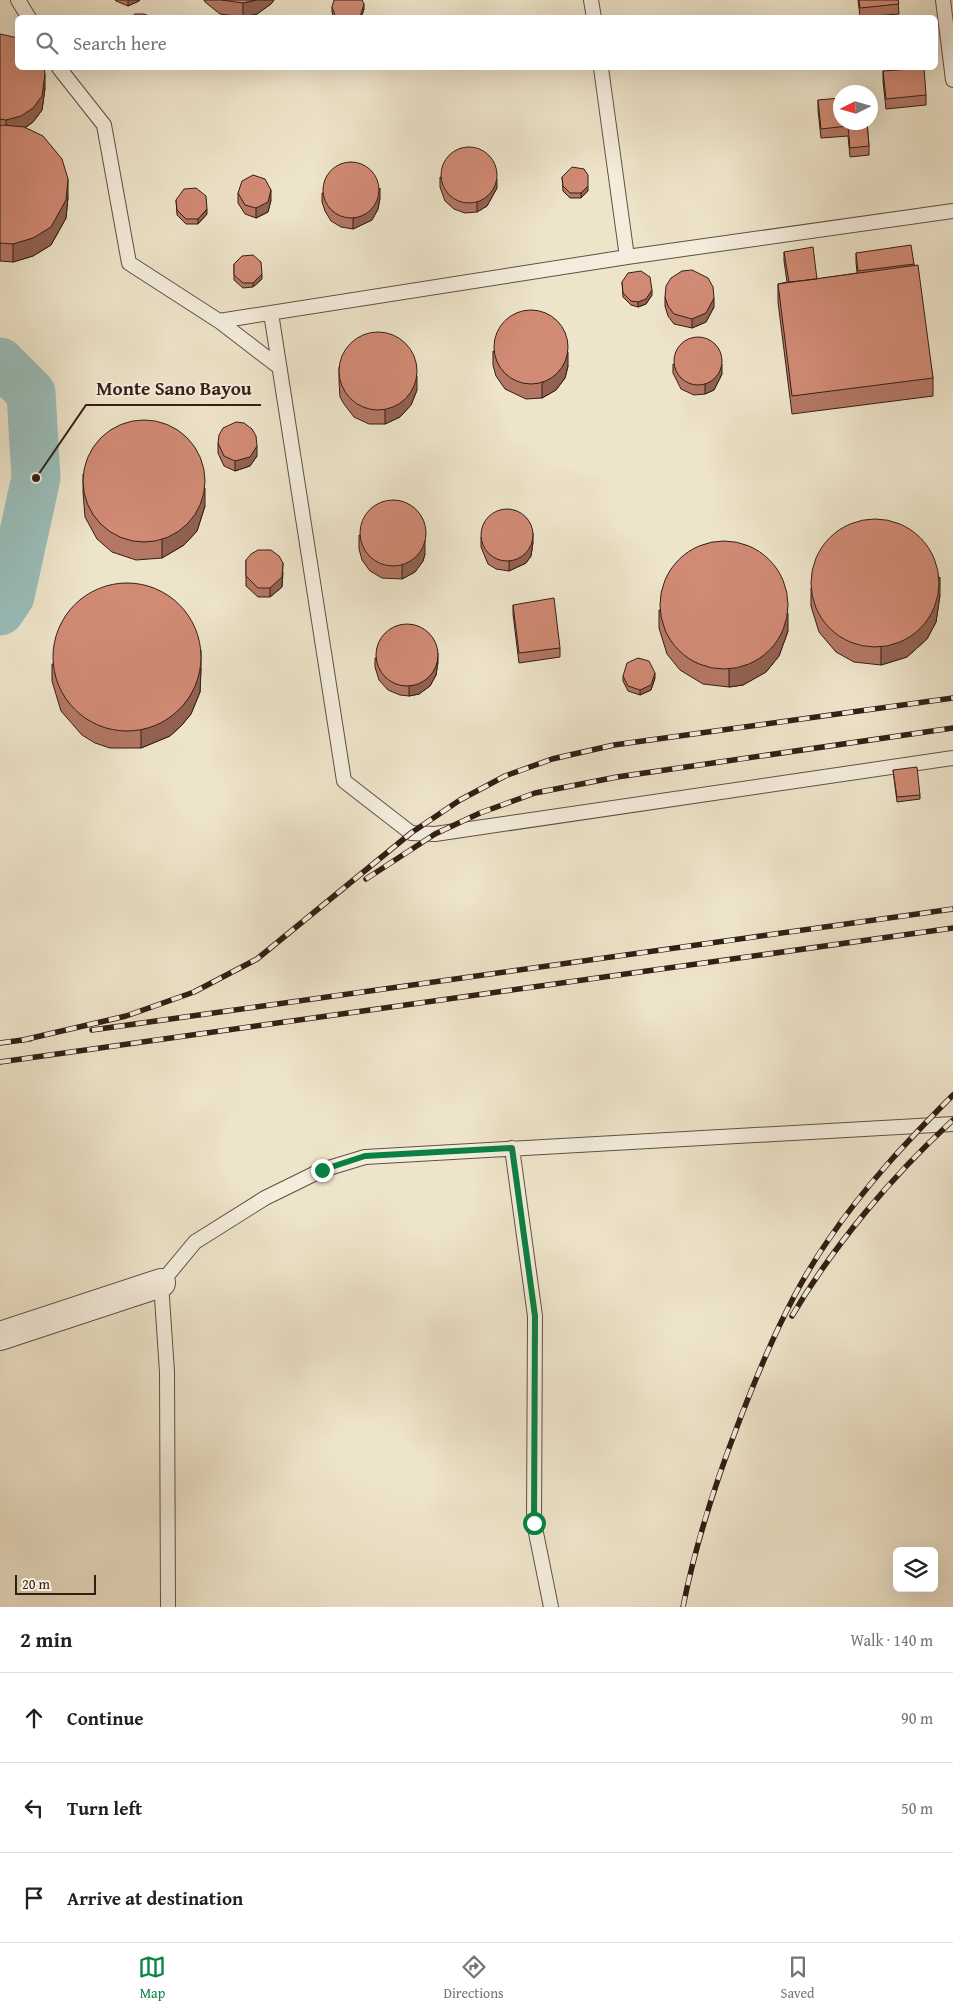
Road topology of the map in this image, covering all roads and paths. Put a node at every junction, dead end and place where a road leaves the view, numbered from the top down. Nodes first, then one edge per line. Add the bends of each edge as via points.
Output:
1 (18, 0) edge
2 (591, 0) edge
3 (942, 0) edge
4 (27, 15) edge
5 (594, 15) edge
6 (61, 70) edge
7 (601, 70) edge
8 (953, 80) edge
9 (953, 211) edge
10 (627, 257) junction
11 (271, 312) junction
12 (220, 321) junction
13 (279, 367) junction
14 (953, 758) edge
15 (953, 1124) edge
16 (512, 1148) junction
17 (161, 1284) junction
18 (0, 1336) edge
19 (168, 1607) edge
20 (551, 1607) edge

1 - 4 lane
2 - 5 lane
3 - 8 lane
6 - 12 lane via 104,125 129,263
7 - 10 lane
9 - 10 lane
10 - 11 lane
11 - 12 lane
11 - 13 lane
12 - 13 lane
13 - 14 lane via 344,781 411,832 435,834
15 - 16 lane
16 - 17 lane via 365,1156 322,1170 265,1198 195,1242
16 - 20 lane via 535,1316 534,1523
17 - 18 street
17 - 19 lane via 167,1372

